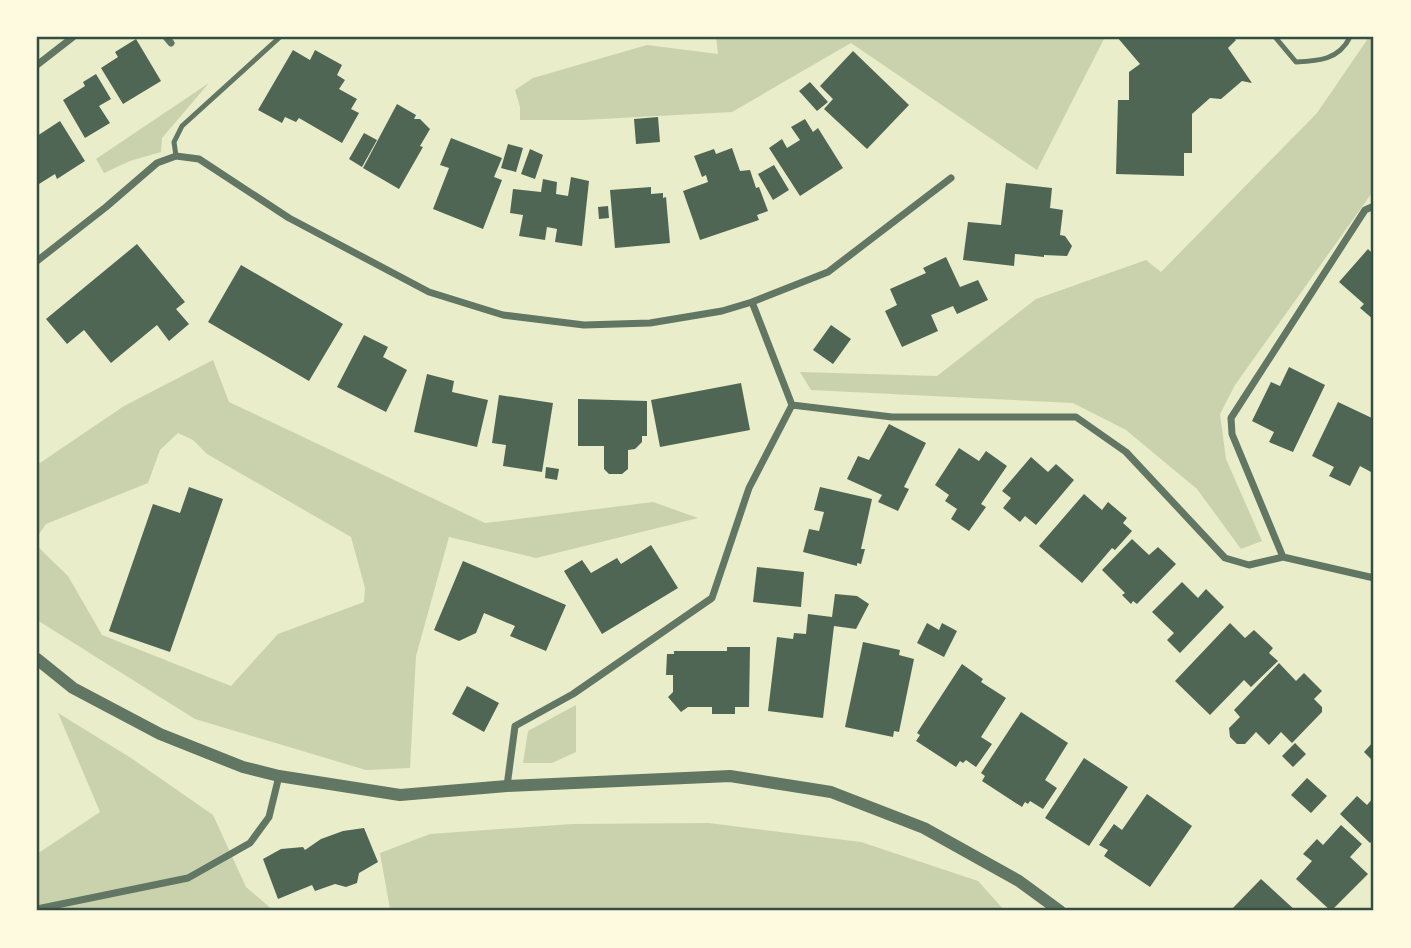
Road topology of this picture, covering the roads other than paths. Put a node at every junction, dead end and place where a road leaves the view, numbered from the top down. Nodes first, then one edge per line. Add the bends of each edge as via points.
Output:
1 (73, 37) edge
2 (280, 37) edge
3 (1275, 37) edge
4 (1350, 37) edge
5 (37, 65) edge
6 (176, 156) junction
7 (951, 178) dead end
8 (1374, 206) edge
9 (37, 261) edge
10 (752, 302) junction
11 (792, 405) junction
12 (1283, 557) junction
13 (1374, 578) edge
14 (37, 659) edge
15 (279, 776) junction
16 (507, 786) junction
17 (37, 909) edge
18 (1060, 911) edge

1 - 5 street
2 - 6 lane via 182,126 173,142
3 - 4 lane via 1296,62 1325,61
6 - 9 street via 157,163
6 - 10 street via 199,159 289,218 429,292 503,315 584,325 650,323
7 - 10 street via 828,272
8 - 12 street via 1365,210 1231,418 1231,434
10 - 11 street
11 - 12 street via 892,417 1076,417 1126,452 1225,558 1250,565
11 - 16 street via 749,488 712,598 573,694 515,726
12 - 13 street
14 - 15 street via 73,688 160,734
15 - 16 street via 400,795
15 - 17 street via 269,817 250,843 188,878
16 - 18 street via 730,776 831,792 924,828 1019,881

